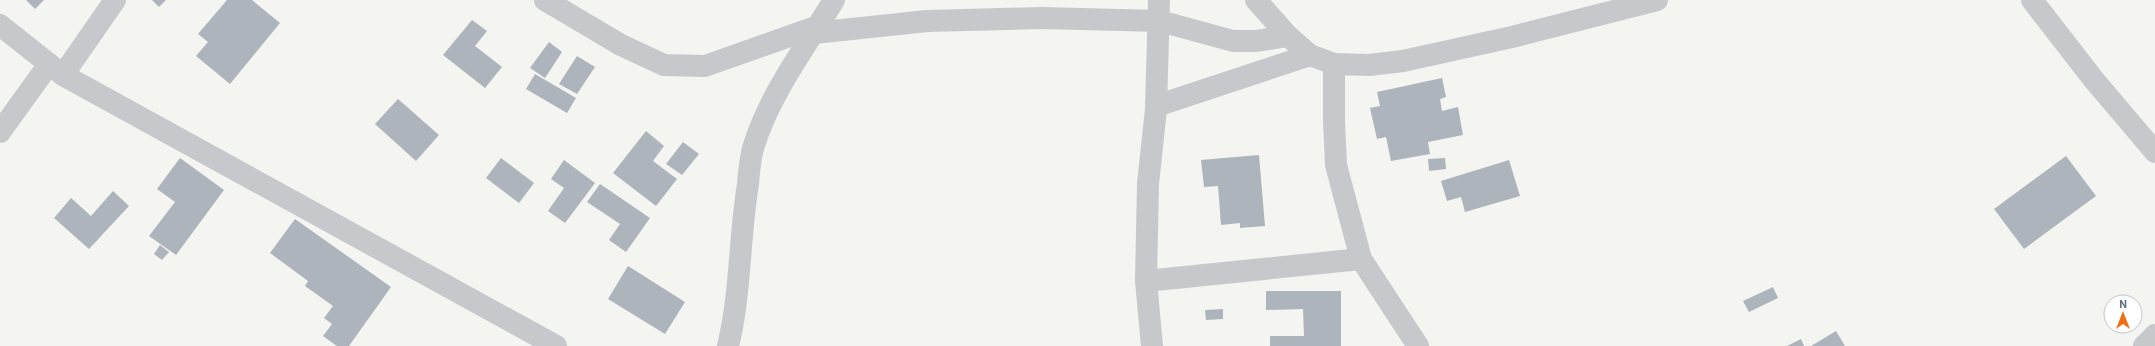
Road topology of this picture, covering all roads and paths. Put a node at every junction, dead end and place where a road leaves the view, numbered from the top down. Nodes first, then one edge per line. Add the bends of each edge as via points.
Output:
1 (115, 0) edge
2 (544, 0) edge
3 (834, 0) edge
4 (1256, 0) edge
5 (1657, 0) edge
6 (2032, 0) edge
7 (1160, 10) edge
8 (0, 25) edge
9 (816, 29) junction
10 (1288, 36) junction
11 (1310, 55) junction
12 (1334, 64) junction
13 (56, 70) junction
14 (1156, 106) junction
15 (0, 132) edge
16 (2155, 152) edge
17 (1361, 259) junction
18 (1146, 281) junction
19 (2155, 335) edge
20 (556, 346) edge
21 (728, 346) edge
22 (1152, 346) edge
23 (1418, 346) edge
24 (2144, 346) edge

1 - 13 street
2 - 9 street via 621,45 664,65 705,66
3 - 9 street
4 - 10 street
5 - 12 street via 1512,37 1403,61 1369,65
6 - 16 street via 2094,80
7 - 9 street via 1042,18 927,20
7 - 10 street via 1232,41 1256,41
7 - 14 street
8 - 13 street
9 - 21 street via 786,74 753,147 742,220 736,315
10 - 11 street
11 - 12 street
11 - 14 street
12 - 17 street via 1336,165
13 - 15 street
13 - 20 street
14 - 18 street via 1148,184
17 - 18 street
17 - 23 street
18 - 22 street
19 - 24 street

